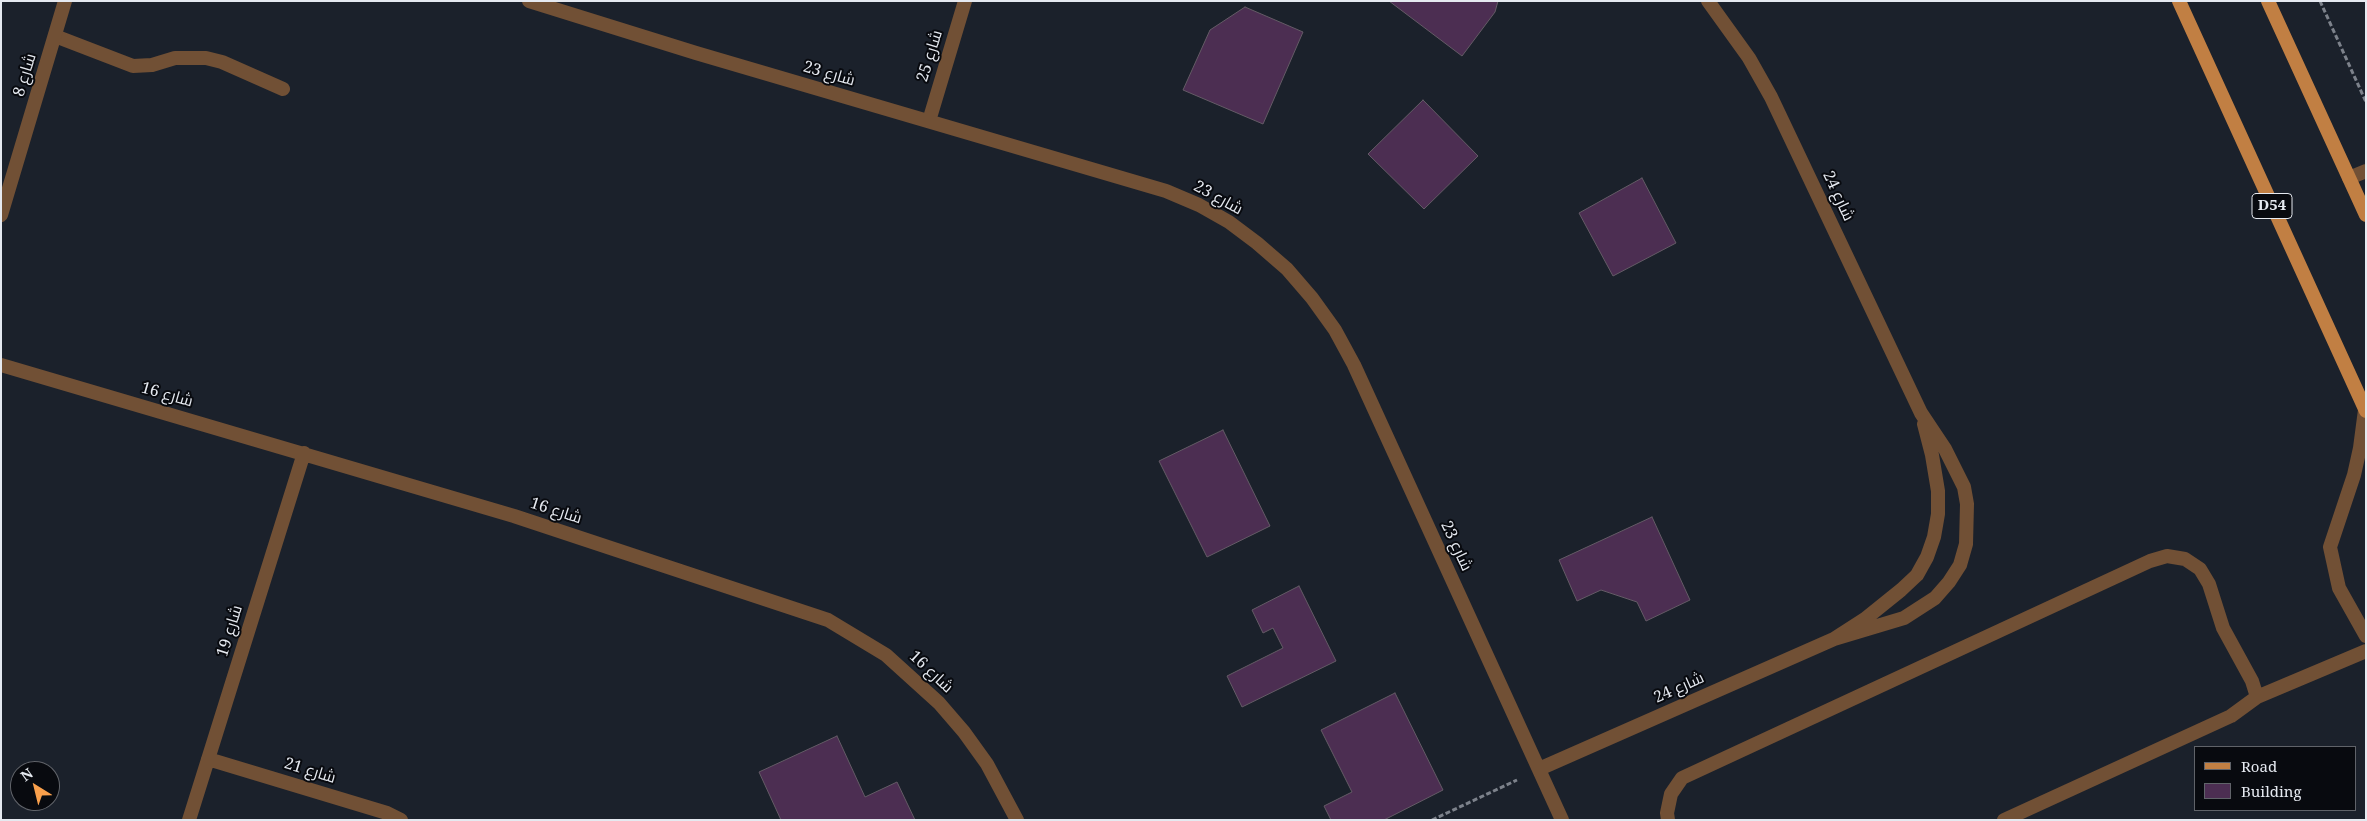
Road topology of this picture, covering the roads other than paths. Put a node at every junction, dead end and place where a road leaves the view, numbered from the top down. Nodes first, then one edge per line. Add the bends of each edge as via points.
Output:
1 (65, 1) edge
2 (530, 1) edge
3 (965, 1) edge
4 (1708, 1) edge
5 (2179, 1) edge
6 (2268, 1) edge
7 (55, 36) junction
8 (283, 89) dead end
9 (929, 121) junction
10 (2366, 171) edge
11 (2349, 178) junction
12 (1, 215) edge
13 (2366, 216) edge
14 (1, 365) edge
15 (2366, 410) edge
16 (1921, 414) junction
17 (304, 453) junction
18 (2366, 636) edge
19 (1834, 639) junction
20 (2366, 651) edge
21 (2257, 697) junction
22 (208, 758) junction
23 (1539, 769) junction
24 (189, 820) edge
25 (402, 820) edge
26 (1017, 820) edge
27 (1562, 820) edge
28 (1668, 820) edge
29 (2004, 820) edge

1 - 7 street, شارع 8
2 - 9 street, شارع 23
3 - 9 street, شارع 25
4 - 16 street, شارع 24 via 1771,97
5 - 15 main road, D54
6 - 11 main road
7 - 8 street via 133,66 189,57 222,62
7 - 12 street, شارع 8
9 - 23 street, شارع 23 via 1166,191 1229,222 1286,269 1335,330 1354,365
10 - 11 street
11 - 13 main road
14 - 17 street, شارع 16
15 - 18 street via 2354,475 2330,547 2338,588
16 - 19 street, شارع 24 via 1938,491 1938,514 1927,557 1917,575 1901,590
16 - 19 street, شارع 24 via 1945,449 1964,487 1968,522 1960,565 1944,588 1920,609 1888,624
17 - 22 street, شارع 19
17 - 26 street, شارع 16 via 514,516 828,620 886,656 939,703 987,764
19 - 23 street, شارع 24
20 - 21 street
21 - 28 street via 2200,569 2186,559 2167,556 2150,561 1682,778 1671,794
21 - 29 street via 2222,720
22 - 24 street, شارع 19
22 - 25 street, شارع 21
23 - 27 street, شارع 23

